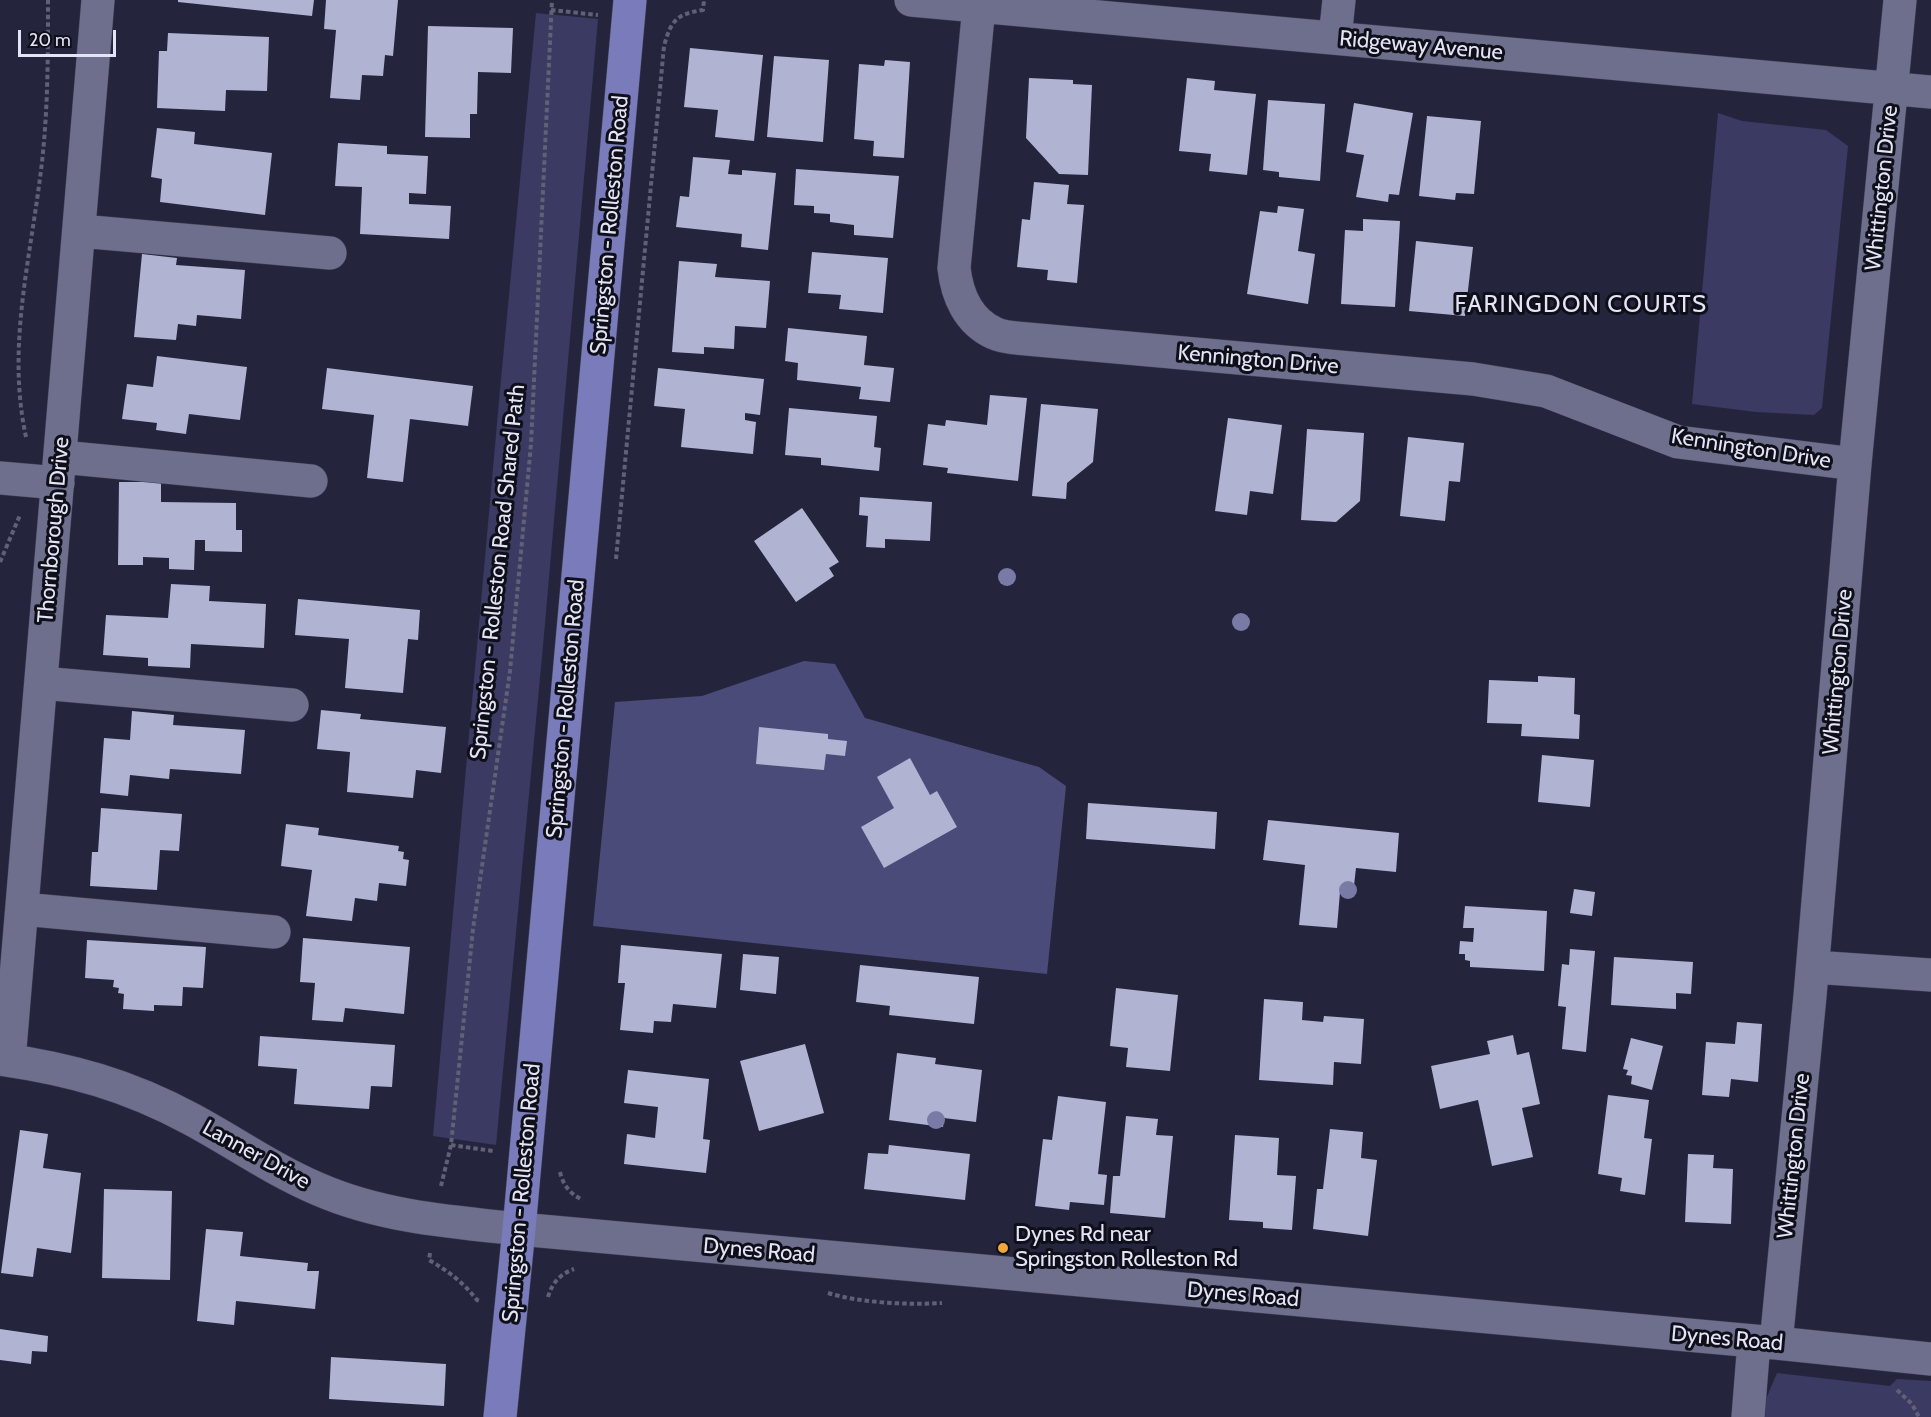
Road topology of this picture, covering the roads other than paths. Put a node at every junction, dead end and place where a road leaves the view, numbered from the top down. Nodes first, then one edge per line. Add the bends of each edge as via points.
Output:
1 (98, 0) edge
2 (630, 0) edge
3 (911, 0) edge
4 (1339, 0) edge
5 (1900, 0) edge
6 (979, 6) junction
7 (1335, 38) junction
8 (1892, 89) junction
9 (1931, 92) edge
10 (80, 231) junction
11 (330, 253) dead end
12 (1855, 464) junction
13 (59, 470) junction
14 (13, 479) edge
15 (311, 481) dead end
16 (41, 683) junction
17 (292, 705) dead end
18 (22, 909) junction
19 (273, 932) dead end
20 (1813, 967) junction
21 (1931, 975) edge
22 (4, 1060) edge
23 (519, 1229) junction
24 (1765, 1342) junction
25 (1931, 1359) edge
26 (501, 1417) edge
27 (1748, 1417) edge

1 - 10 street, Thornborough Drive
2 - 23 main road, Springston - Rolleston Road
3 - 6 street, Ridgeway Avenue
4 - 7 street
5 - 8 street, Whittington Drive
6 - 7 street, Ridgeway Avenue
6 - 12 street, Kennington Drive via 954,268 965,307 995,334 1473,379 1546,391 1678,442
7 - 8 street, Ridgeway Avenue
8 - 9 street, Ridgeway Avenue
8 - 12 street, Whittington Drive
10 - 11 street
10 - 13 street, Thornborough Drive
12 - 20 street, Whittington Drive
13 - 14 street
13 - 15 street
13 - 16 street, Thornborough Drive
16 - 17 street
16 - 18 street, Thornborough Drive
18 - 19 street
18 - 22 street, Thornborough Drive
20 - 21 street
20 - 24 street, Whittington Drive
22 - 23 street, Lanner Drive via 45,1065 121,1087 191,1119 287,1175 355,1202 422,1218
23 - 24 street, Dynes Road
23 - 26 main road, Springston - Rolleston Road
24 - 25 street, Dynes Road
24 - 27 street, Whittington Drive

